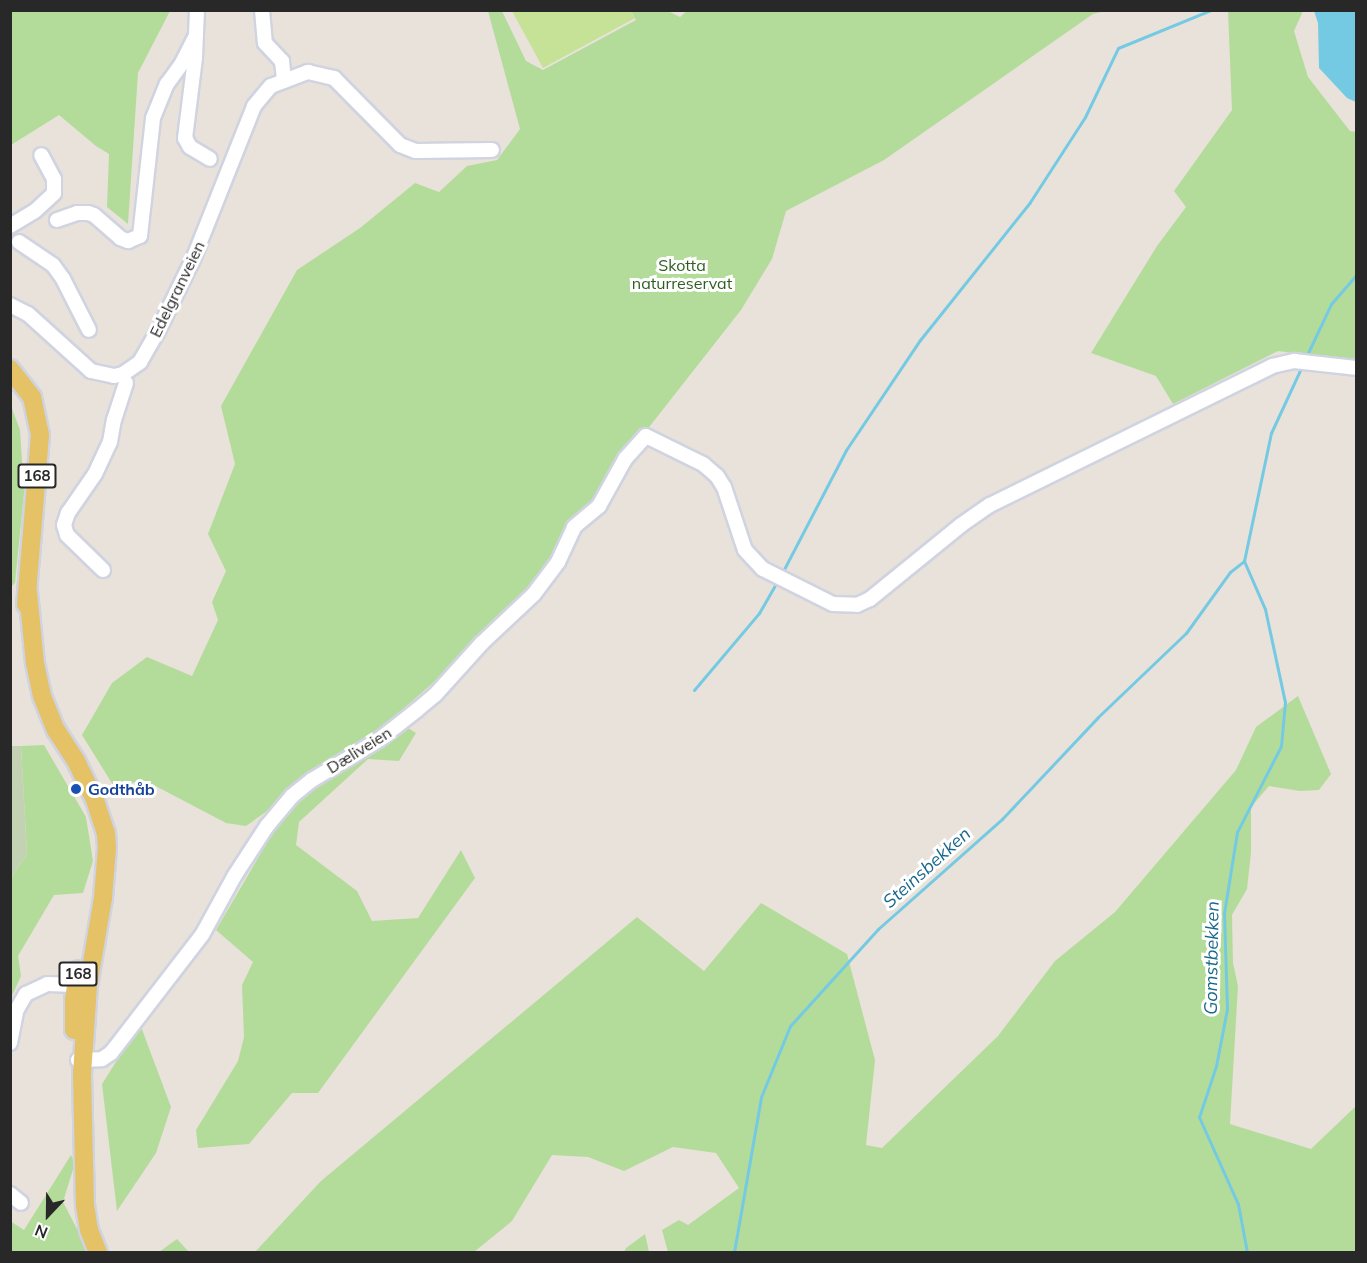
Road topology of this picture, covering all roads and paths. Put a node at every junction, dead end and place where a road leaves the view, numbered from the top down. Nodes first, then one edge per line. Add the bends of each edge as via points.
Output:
1 (197, 10) edge
2 (262, 10) edge
3 (196, 36) junction
4 (284, 81) junction
5 (492, 150) dead end
6 (41, 155) dead end
7 (210, 159) dead end
8 (57, 220) dead end
9 (10, 226) edge
10 (19, 242) dead end
11 (10, 305) edge
12 (89, 330) dead end
13 (1356, 368) edge
14 (10, 369) edge
15 (126, 383) dead end
16 (103, 570) dead end
17 (82, 985) junction
18 (10, 1043) edge
19 (82, 1065) junction
20 (98, 1252) edge

1 - 3 street
2 - 4 street via 265,43 282,61
3 - 7 street via 185,138 190,147
3 - 8 street via 167,84 153,118 140,236 128,241 120,238 87,213
4 - 5 street via 308,72 334,78 391,137 416,151
4 - 11 street, Edelgranveien via 272,86 254,106 194,257 140,362 114,376 91,371 28,314
6 - 9 street via 54,179 54,193
10 - 12 street via 53,266
13 - 19 street, Dæliveien via 1294,361 1272,366 990,505 870,599 856,605 833,604 763,569 745,550 717,476 703,464 646,436 626,459 599,506 574,527 558,562 534,594 435,695 380,739 292,796 241,865 202,935 111,1053
14 - 17 main road, 168 via 32,397 39,422 27,592 26,655 33,698 70,768 87,786 106,832 105,876
15 - 16 street via 110,442 64,525 67,536
17 - 18 street via 47,984 26,994 16,1011
17 - 19 main road, 168
19 - 20 main road, 168 via 85,1205

